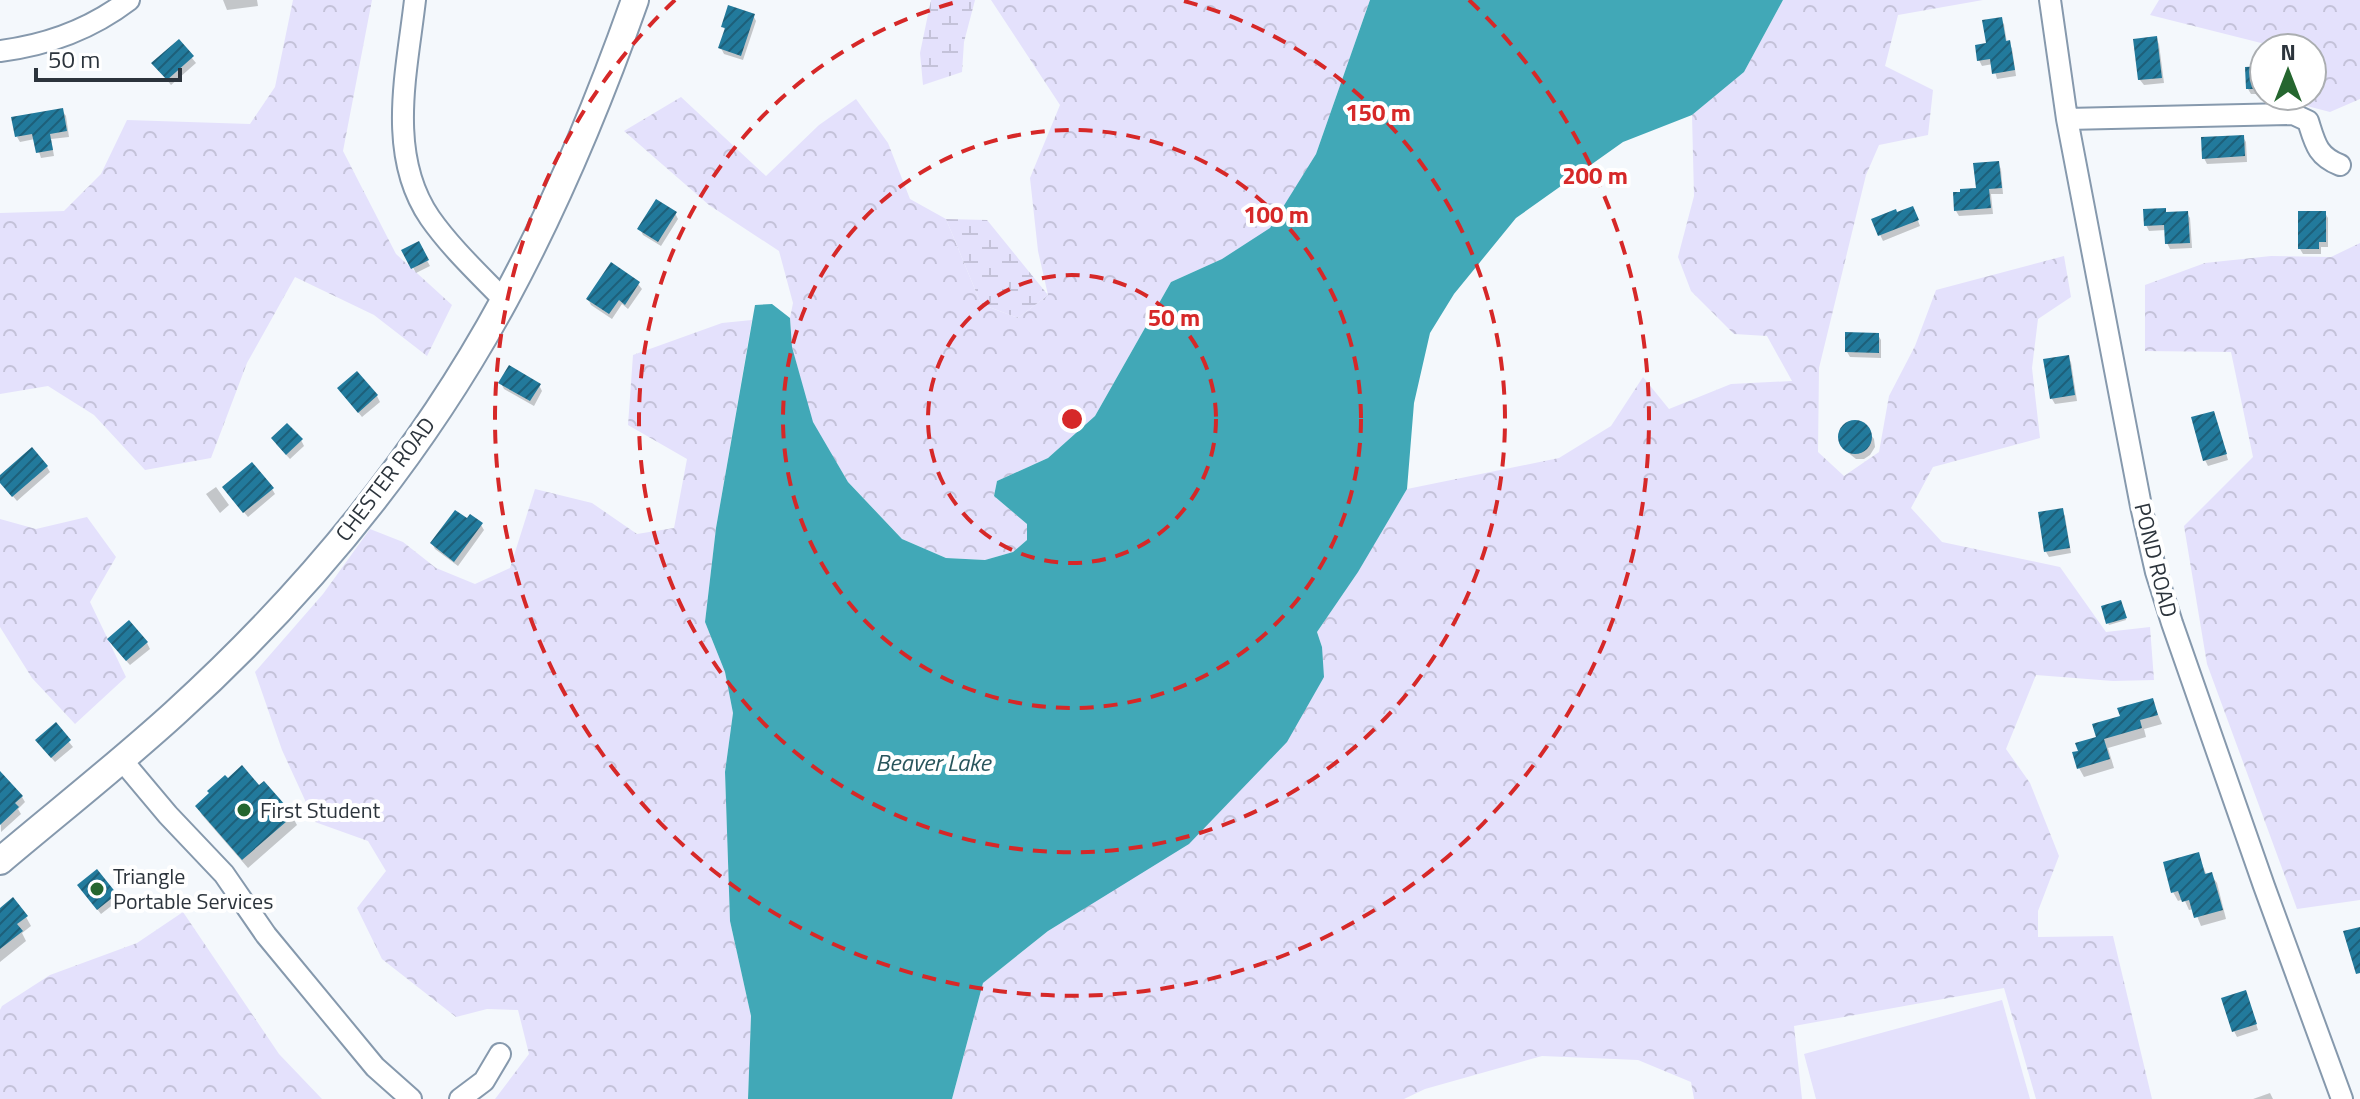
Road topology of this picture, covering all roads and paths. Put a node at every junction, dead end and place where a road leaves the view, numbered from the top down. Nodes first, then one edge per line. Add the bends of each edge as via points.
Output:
1 (129, 0) edge
2 (415, 0) edge
3 (635, 0) edge
4 (2050, 0) edge
5 (0, 51) edge
6 (2067, 119) junction
7 (2340, 165) dead end
8 (505, 301) junction
9 (121, 759) junction
10 (0, 861) edge
11 (500, 1054) dead end
12 (411, 1099) edge
13 (460, 1099) edge
14 (2342, 1099) edge

1 - 5 street via 80,30
2 - 8 street via 403,117 410,180 445,237
3 - 8 main road, CHESTER ROAD via 583,136
4 - 6 street, POND ROAD
6 - 7 street via 2293,114 2308,121 2325,159
6 - 14 street, POND ROAD via 2156,572
8 - 9 main road, CHESTER ROAD via 412,448 359,519 247,643
9 - 10 main road, CHESTER ROAD
9 - 12 street via 224,874 266,935 375,1067
11 - 13 street via 484,1081

